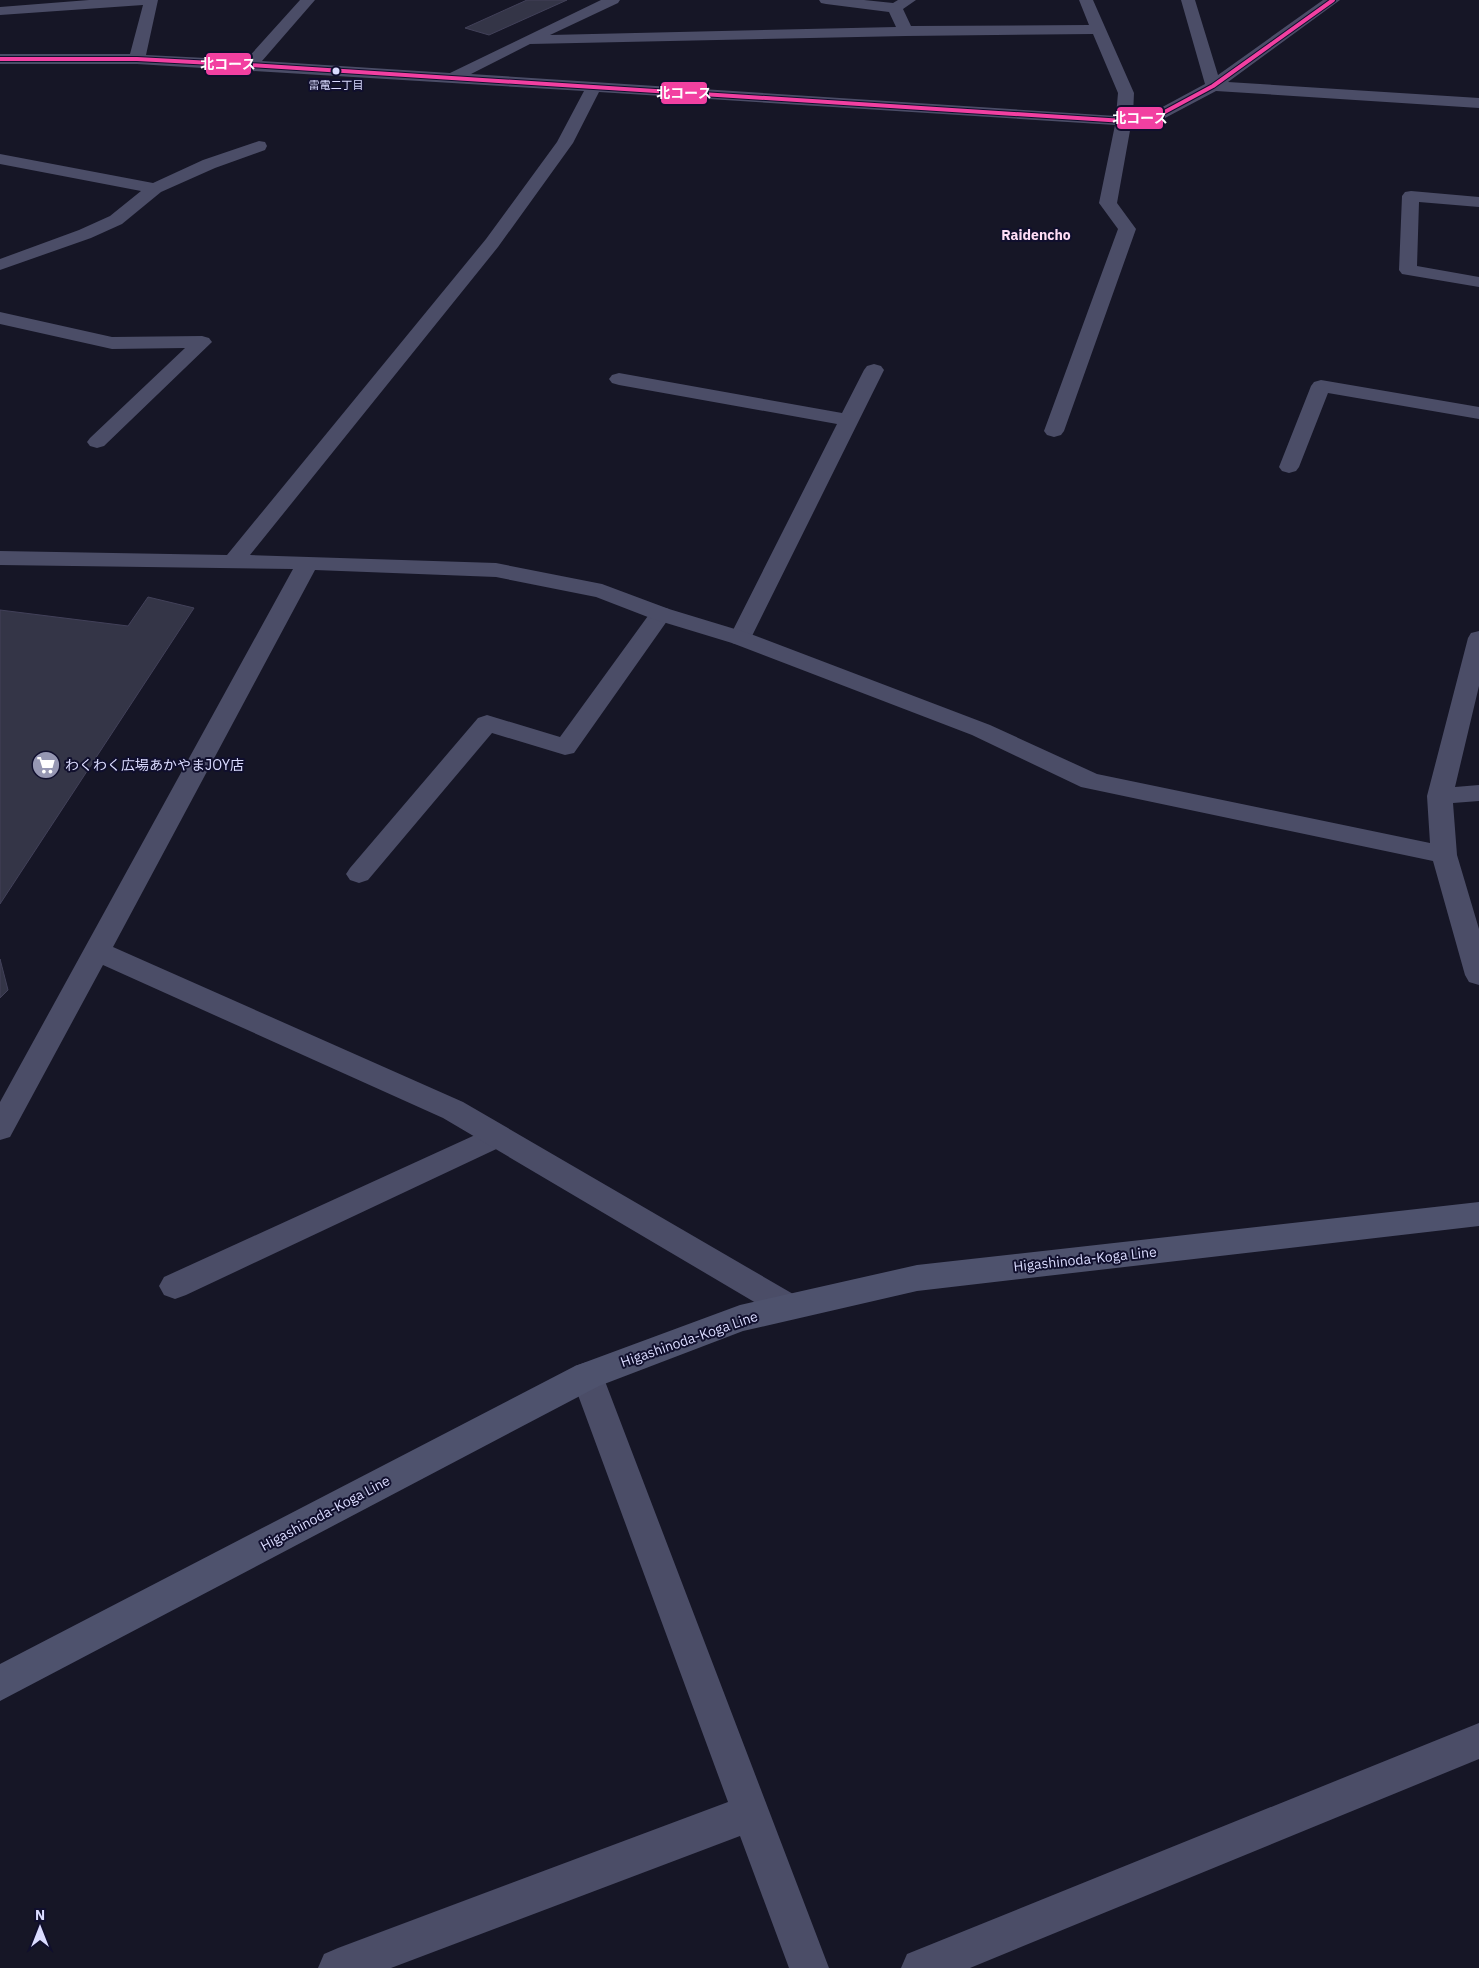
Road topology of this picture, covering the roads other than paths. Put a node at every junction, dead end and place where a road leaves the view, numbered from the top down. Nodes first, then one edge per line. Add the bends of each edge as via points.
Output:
1 (150, 0) edge
2 (308, 0) edge
3 (613, 0) edge
4 (826, 0) edge
5 (909, 0) edge
6 (1086, 0) edge
7 (1188, 0) edge
8 (1333, 0) edge
9 (895, 8) junction
10 (0, 11) edge
11 (1098, 29) junction
12 (906, 30) junction
13 (527, 40) junction
14 (0, 59) edge
15 (137, 59) junction
16 (250, 65) junction
17 (452, 77) junction
18 (1213, 86) junction
19 (594, 87) junction
20 (1479, 103) edge
21 (1124, 121) junction
22 (259, 146) dead end
23 (0, 159) edge
24 (155, 188) junction
25 (1479, 202) edge
26 (0, 265) edge
27 (1479, 282) edge
28 (0, 318) edge
29 (874, 370) dead end
30 (619, 379) dead end
31 (1479, 413) edge
32 (848, 420) junction
33 (1054, 431) dead end
34 (97, 442) dead end
35 (1289, 467) dead end
36 (0, 558) edge
37 (233, 562) junction
38 (308, 563) junction
39 (661, 614) junction
40 (740, 638) junction
41 (1479, 638) edge
42 (1479, 793) edge
43 (1440, 796) junction
44 (1444, 855) junction
45 (359, 874) dead end
46 (97, 951) junction
47 (1479, 975) edge
48 (0, 1129) edge
49 (497, 1136) junction
50 (1479, 1214) edge
51 (175, 1286) dead end
52 (789, 1307) junction
53 (587, 1376) junction
54 (0, 1683) edge
55 (1479, 1741) edge
56 (750, 1813) junction
57 (338, 1968) edge
58 (809, 1968) edge
59 (921, 1968) edge

1 - 10 street
1 - 15 street
2 - 16 street
3 - 13 street
4 - 9 street
5 - 9 street
6 - 11 street
7 - 18 street
8 - 18 street
9 - 12 street
11 - 12 street
11 - 21 street via 1126,93
12 - 13 street
13 - 17 street
14 - 15 street
15 - 16 street
16 - 17 street
17 - 19 street
18 - 20 street
18 - 21 street via 1158,115
19 - 21 street
19 - 37 street via 564,142 492,243
21 - 33 street via 1108,203 1126,229
22 - 24 street
23 - 24 street
24 - 26 street via 116,220
25 - 27 street via 1411,196 1408,270
28 - 34 street via 112,343 202,342
29 - 32 street
30 - 32 street
31 - 35 street via 1320,386
32 - 40 street
36 - 37 street
37 - 38 street
38 - 39 street via 496,570 602,591
38 - 46 street
39 - 40 street
39 - 45 street via 565,747 487,723
40 - 44 street via 981,730 1090,780
41 - 43 street
42 - 43 street
43 - 44 street
44 - 47 street
46 - 48 street
46 - 49 street via 453,1110
49 - 51 street
49 - 52 street
50 - 52 main road, Higashinoda-Koga Line via 917,1278
52 - 53 main road, Higashinoda-Koga Line via 740,1318
53 - 54 main road, Higashinoda-Koga Line
53 - 56 street
55 - 59 street
56 - 57 street
56 - 58 street

